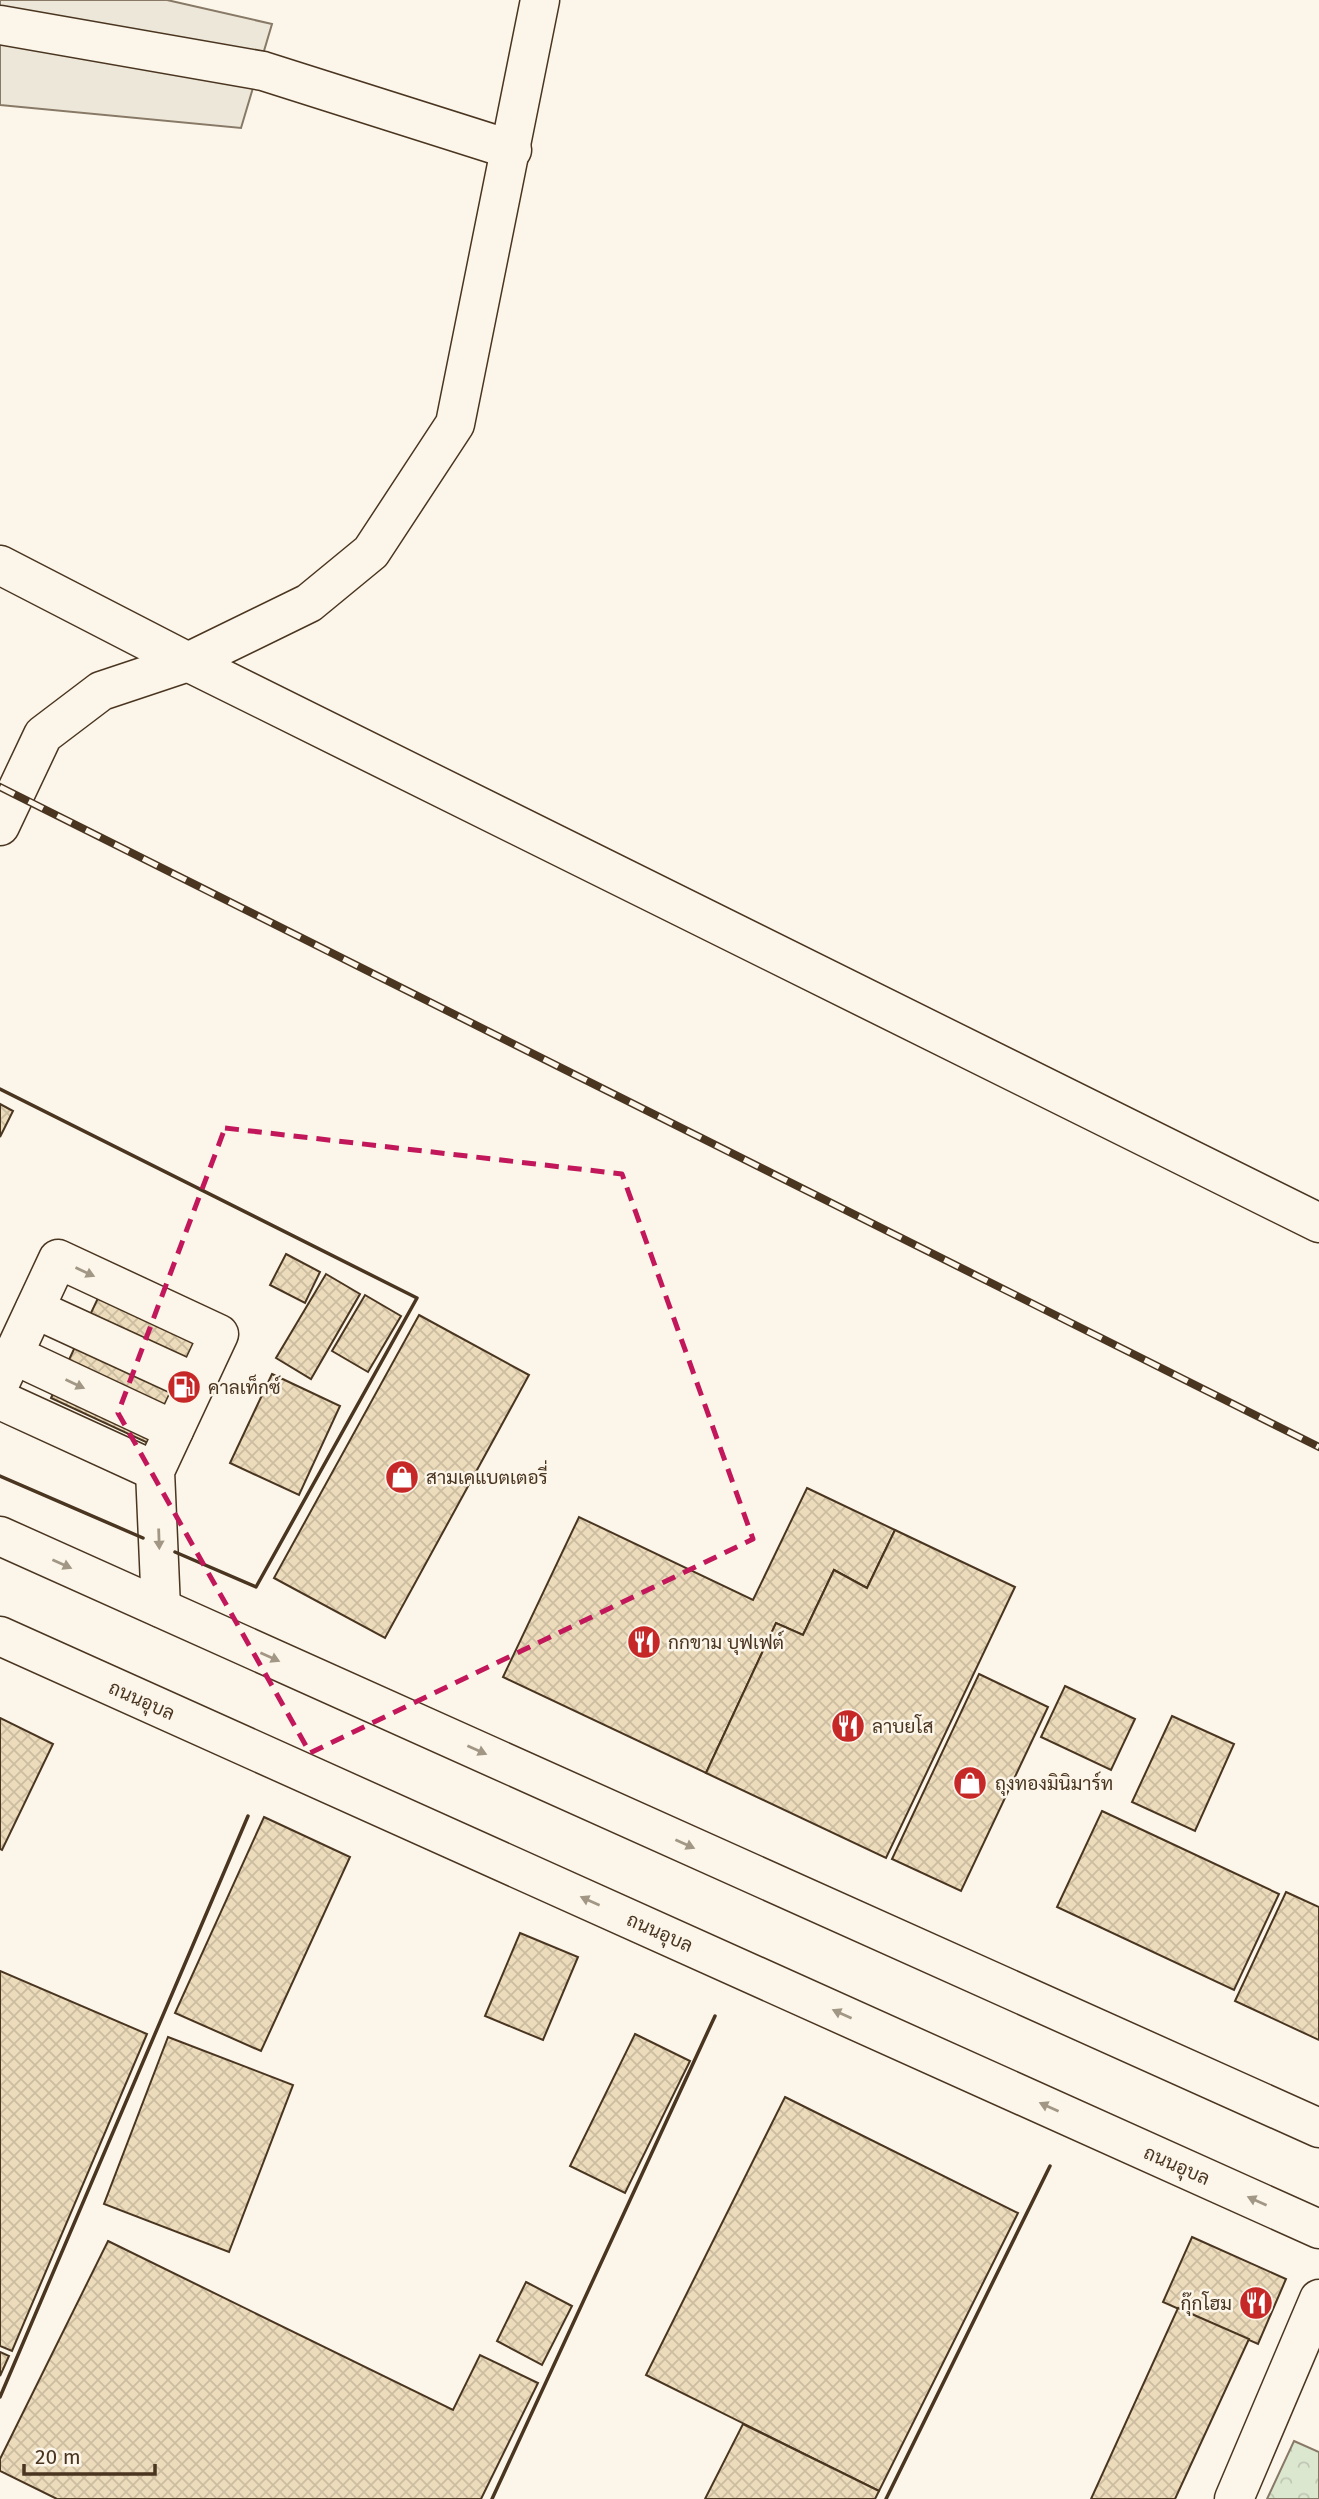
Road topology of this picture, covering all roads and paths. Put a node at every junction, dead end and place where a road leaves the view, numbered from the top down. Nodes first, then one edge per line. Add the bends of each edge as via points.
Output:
1 (540, 0) edge
2 (0, 25) edge
3 (512, 150) junction
4 (0, 565) edge
5 (188, 662) junction
6 (0, 826) edge
7 (1319, 1223) edge
8 (35, 1309) junction
9 (7, 1369) edge
10 (196, 1383) junction
11 (0, 1400) edge
12 (174, 1430) junction
13 (155, 1471) junction
14 (0, 1536) edge
15 (161, 1608) junction
16 (0, 1636) edge
17 (1319, 2128) edge
18 (1319, 2229) edge
19 (1319, 2300) edge
20 (1234, 2499) edge

1 - 3 main road
2 - 3 main road via 263,71
3 - 5 main road via 455,424 371,552 309,603
4 - 5 main road
5 - 6 main road via 101,691 43,735
5 - 7 main road
8 - 9 main road
8 - 10 main road
8 -> 10 main road via 58,1259 219,1334
9 -> 12 main road
10 - 12 main road
11 - 13 main road
12 - 13 main road
13 -> 15 main road
14 -> 15 main road
15 -> 17 main road
18 -> 16 main road, ถนนอุบล
19 - 20 main road

